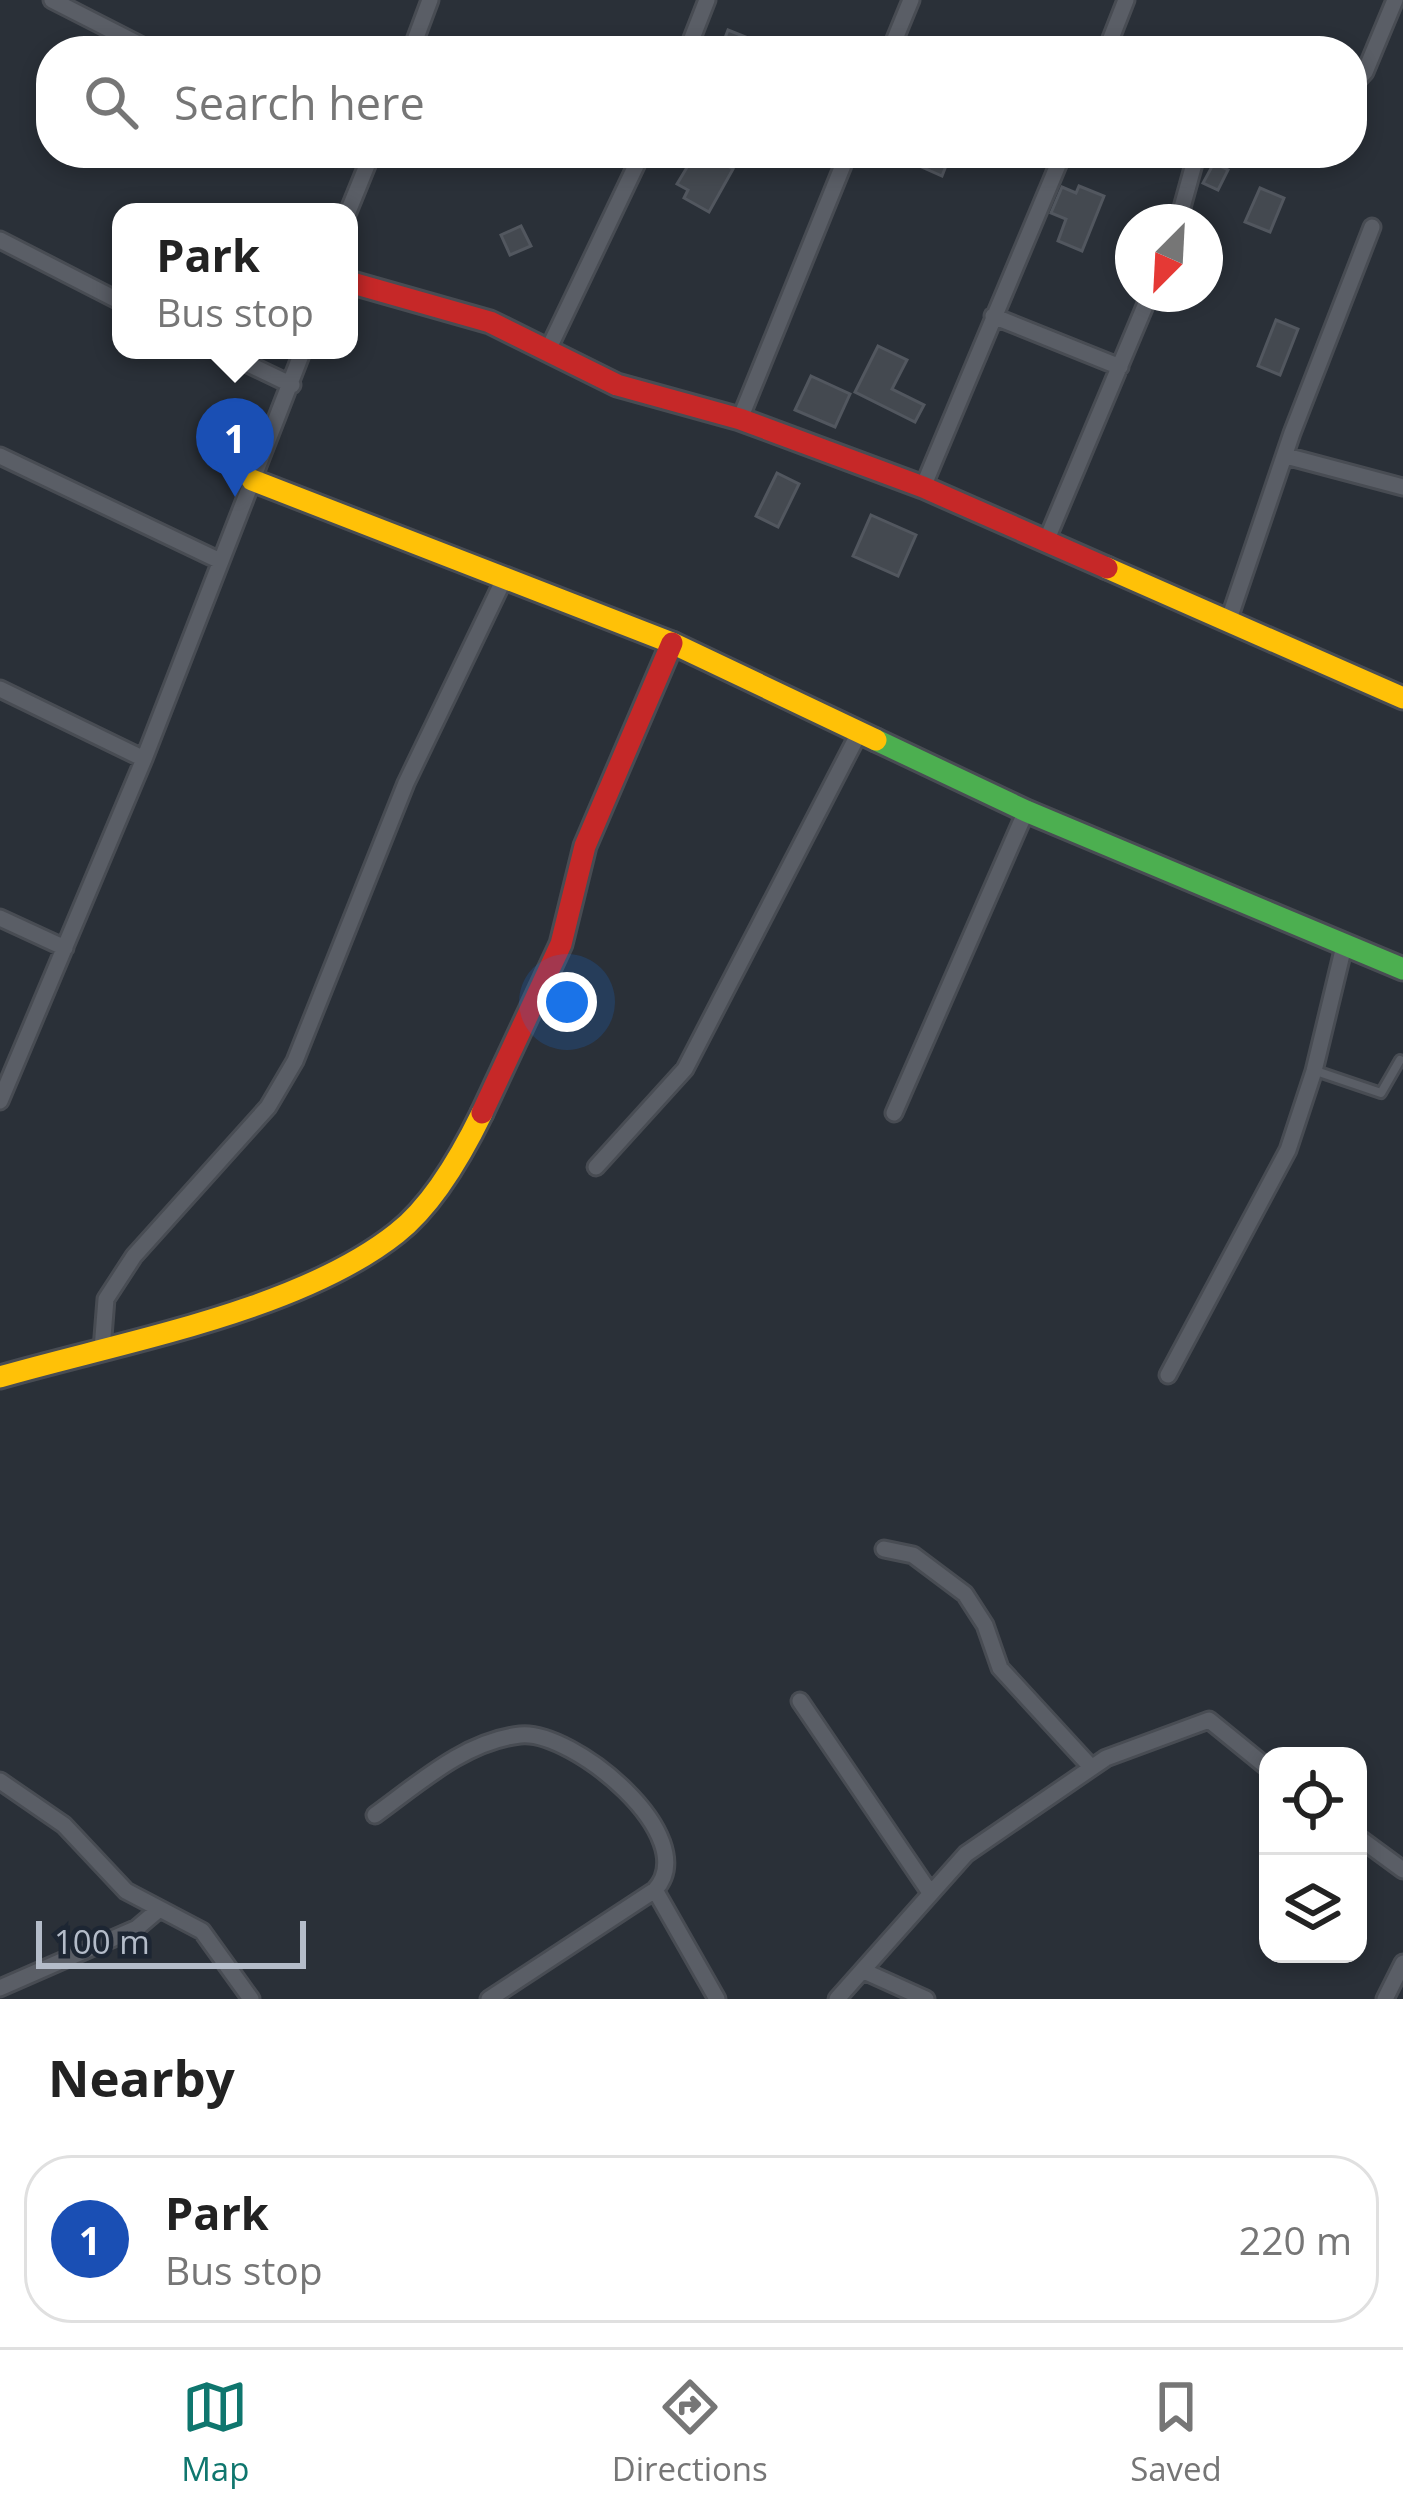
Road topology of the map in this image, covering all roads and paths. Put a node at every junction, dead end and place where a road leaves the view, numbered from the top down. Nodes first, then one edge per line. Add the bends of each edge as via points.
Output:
1 (52, 0) edge
2 (430, 0) edge
3 (707, 0) edge
4 (911, 0) edge
5 (1126, 0) edge
6 (1394, 0) edge
7 (123, 36) edge
8 (417, 36) edge
9 (693, 36) edge
10 (896, 36) edge
11 (1112, 36) edge
12 (1367, 67) edge
13 (364, 168) edge
14 (635, 168) edge
15 (842, 168) edge
16 (1057, 168) edge
17 (1193, 168) edge
18 (351, 203) edge
19 (1183, 204) edge
20 (1372, 227) dead end
21 (0, 240) edge
22 (358, 285) edge
23 (112, 297) edge
24 (1143, 312) edge
25 (993, 316) junction
26 (548, 350) junction
27 (238, 359) edge
28 (300, 359) edge
29 (1120, 367) junction
30 (292, 385) junction
31 (740, 419) junction
32 (0, 456) edge
33 (1286, 456) junction
34 (252, 480) junction
35 (923, 487) junction
36 (1403, 488) edge
37 (1047, 539) junction
38 (218, 560) junction
39 (506, 577) junction
40 (1228, 622) junction
41 (672, 644) junction
42 (0, 688) edge
43 (1403, 698) edge
44 (859, 733) junction
45 (144, 759) junction
46 (1026, 811) junction
47 (0, 918) edge
48 (1344, 946) junction
49 (64, 948) junction
50 (1403, 969) edge
51 (1400, 1060) edge
52 (1314, 1071) junction
53 (0, 1101) edge
54 (894, 1113) dead end
55 (596, 1167) dead end
56 (102, 1349) junction
57 (1168, 1375) dead end
58 (0, 1377) edge
59 (884, 1550) dead end
60 (800, 1701) dead end
61 (1259, 1761) edge
62 (1090, 1767) junction
63 (0, 1781) edge
64 (375, 1815) dead end
65 (1367, 1844) edge
66 (1403, 1870) edge
67 (655, 1890) junction
68 (929, 1891) junction
69 (157, 1911) junction
70 (1403, 1963) edge
71 (866, 1972) junction
72 (0, 1988) edge
73 (251, 1999) edge
74 (489, 1999) edge
75 (717, 1999) edge
76 (837, 1999) edge
77 (926, 1999) edge
78 (1385, 1999) edge

1 - 7 street
2 - 8 street
3 - 9 street
4 - 10 street
5 - 11 street
6 - 12 street
13 - 18 street
14 - 26 street
15 - 31 street
16 - 25 street
17 - 19 street
20 - 33 street
21 - 23 street
22 - 26 street via 490,322
24 - 29 street
25 - 29 street
25 - 35 street
26 - 31 street via 617,385
27 - 30 street
28 - 30 street
29 - 37 street
30 - 34 street
31 - 35 street
32 - 38 street
33 - 36 street
33 - 40 street
34 - 38 street
34 - 39 street
35 - 37 street
37 - 40 street
38 - 45 street
39 - 41 street
39 - 56 street via 413,766 295,1061 268,1107 134,1256 106,1298
40 - 43 street
41 - 44 street
41 - 56 street via 585,847 561,944 466,1146 419,1211 396,1234 292,1293
42 - 45 street
44 - 46 street
44 - 55 street via 685,1069
45 - 49 street
46 - 48 street
46 - 54 street
47 - 49 street
48 - 50 street
48 - 52 street
49 - 53 street
51 - 52 lane via 1381,1093
52 - 57 street via 1288,1150
56 - 58 street
59 - 62 street via 913,1555 965,1594 1000,1668
60 - 68 street
61 - 62 street via 1209,1720
62 - 68 street via 966,1854
63 - 69 street via 64,1826 126,1891
64 - 67 street via 472,1750 538,1735 602,1772 653,1823 670,1856
65 - 66 street
67 - 74 street
67 - 75 street
68 - 71 street
69 - 72 street via 137,1928
69 - 73 street via 202,1931
70 - 78 street
71 - 76 street
71 - 77 street

